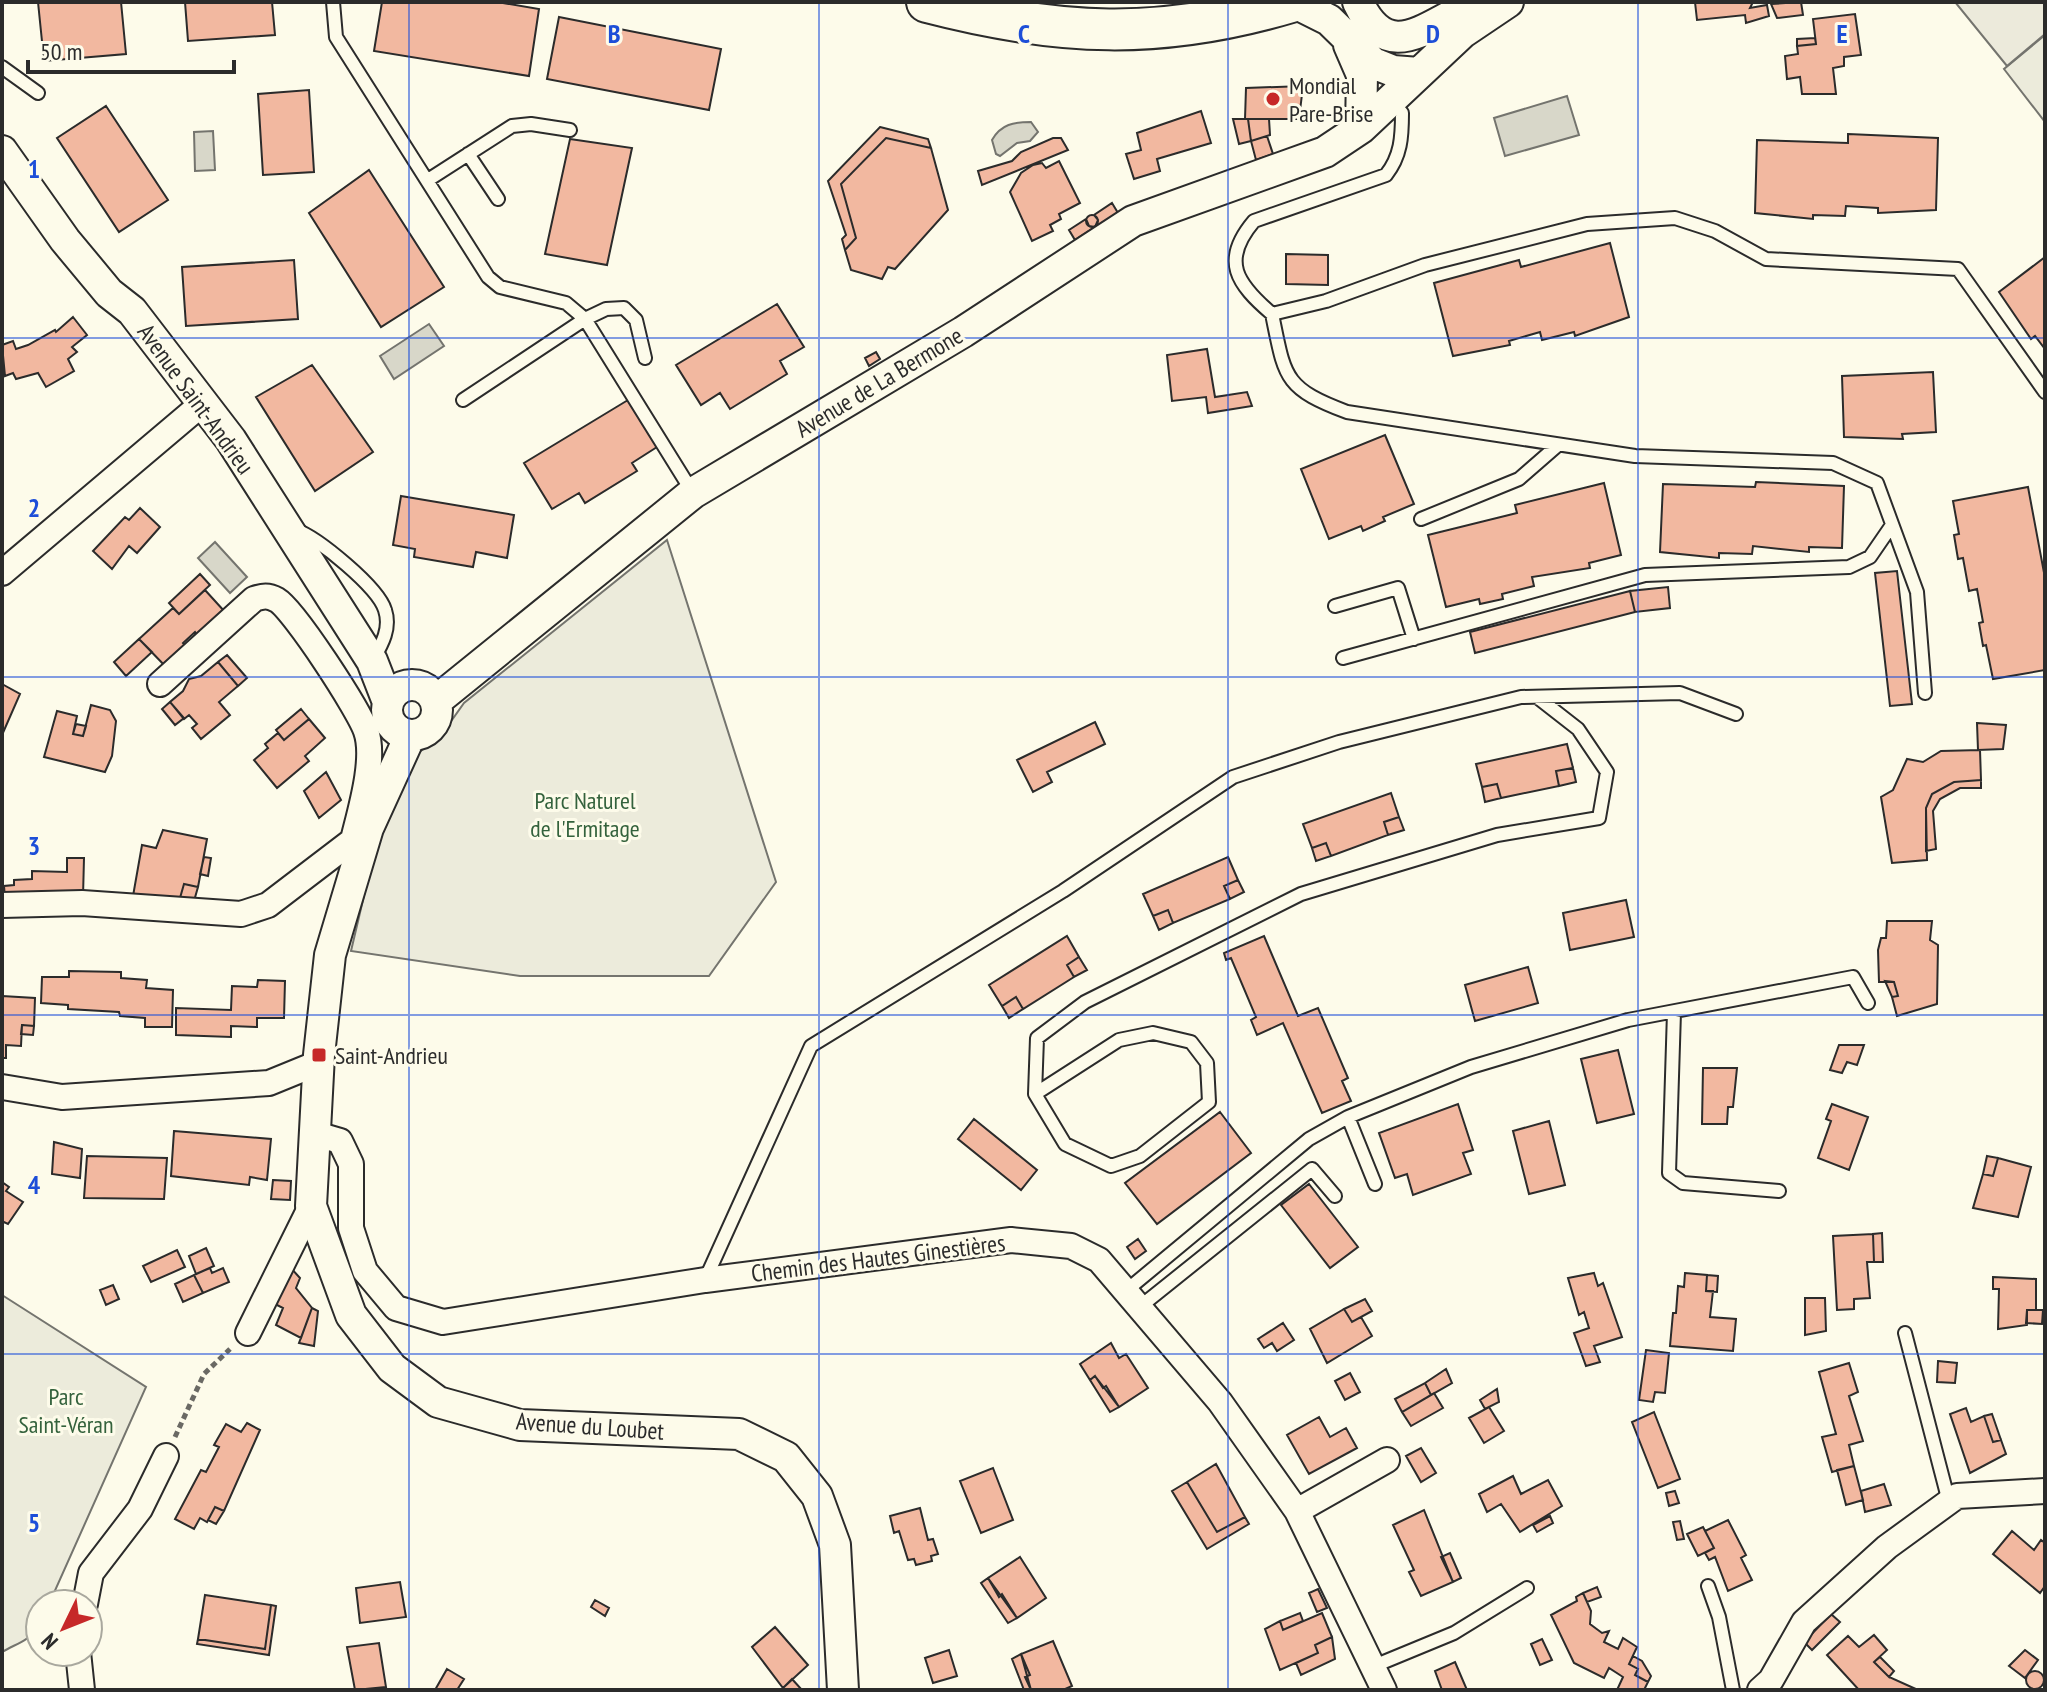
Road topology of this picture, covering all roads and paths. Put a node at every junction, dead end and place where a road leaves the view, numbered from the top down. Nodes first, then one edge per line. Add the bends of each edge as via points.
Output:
1 (333, 2) edge
2 (927, 2) edge
3 (1094, 2) edge
4 (1153, 2) edge
5 (1292, 2) edge
6 (1358, 2) edge
7 (1482, 2) edge
8 (1508, 2) edge
9 (1347, 40) junction
10 (2, 67) edge
11 (1419, 73) junction
12 (38, 93) dead end
13 (1390, 99) junction
14 (1361, 128) junction
15 (570, 130) dead end
16 (2, 151) edge
17 (468, 154) junction
18 (428, 180) junction
19 (498, 199) dead end
20 (1272, 314) junction
21 (585, 319) junction
22 (645, 358) dead end
23 (2045, 392) edge
24 (463, 400) dead end
25 (203, 403) junction
26 (1558, 445) junction
27 (693, 493) junction
28 (1421, 519) dead end
29 (1892, 525) junction
30 (2, 573) edge
31 (1335, 606) dead end
32 (1414, 639) junction
33 (1343, 658) dead end
34 (160, 684) dead end
35 (1925, 693) dead end
36 (412, 696) junction
37 (1537, 697) junction
38 (1736, 714) dead end
39 (410, 736) junction
40 (360, 834) junction
41 (2, 905) edge
42 (1868, 1003) dead end
43 (1674, 1012) junction
44 (318, 1063) junction
45 (2, 1087) edge
46 (1035, 1094) junction
47 (1348, 1117) junction
48 (316, 1134) junction
49 (1375, 1184) dead end
50 (1779, 1191) dead end
51 (1335, 1196) dead end
52 (311, 1206) junction
53 (705, 1280) junction
54 (1134, 1298) junction
55 (248, 1333) joint
56 (1905, 1333) dead end
57 (166, 1456) joint
58 (1387, 1460) dead end
59 (2045, 1491) edge
60 (1949, 1502) junction
61 (1297, 1511) junction
62 (1708, 1586) dead end
63 (88, 1588) edge
64 (1527, 1588) dead end
65 (1374, 1666) junction
66 (80, 1668) edge
67 (82, 1690) edge
68 (843, 1690) edge
69 (1384, 1690) edge
70 (1733, 1690) edge
71 (1760, 1690) edge

1 - 18 lane via 336,37
2 - 5 main road via 1050,28 1116,31 1187,27
3 - 4 main road
5 - 9 street via 1329,20
6 - 7 street via 1371,25 1386,37 1402,39
8 - 11 street, Avenue de La Bermone via 1462,33
9 - 11 street via 1373,63
9 - 14 street via 1362,75
10 - 12 lane
11 - 13 street, Avenue de La Bermone
13 - 14 street, Avenue de La Bermone
13 - 20 lane via 1402,113 1402,137 1397,161 1386,175 1254,221 1241,236 1236,271 1247,293
14 - 27 street, Avenue de La Bermone via 1298,165 1133,221 963,332
15 - 17 lane via 512,126
16 - 25 street, Avenue Saint-Andrieu via 65,240 109,293 132,311
17 - 18 lane
17 - 19 lane
18 - 21 lane via 488,277 500,287 566,303
20 - 23 lane via 1326,301 1425,265 1587,224 1675,218 1715,231 1766,259 1958,269
20 - 26 lane via 1284,372 1312,399 1347,412
21 - 22 lane via 624,308 636,320
21 - 24 lane
21 - 27 lane
25 - 30 street
25 - 36 street, Avenue Saint-Andrieu via 372,661
26 - 28 lane via 1519,479
26 - 29 lane via 1635,456 1833,463 1877,483
27 - 36 street, Avenue de La Bermone
29 - 32 lane via 1870,557 1849,567 1645,575
29 - 35 lane via 1917,592
31 - 32 lane via 1398,588
32 - 33 lane
34 - 40 street via 254,599 266,596 280,602 311,640 367,732
36 - 39 street, Avenue Saint-Andrieu via 391,724
36 - 39 street via 435,722 424,733
37 - 38 lane via 1680,693
37 - 46 lane via 1578,729 1607,772 1599,818 1497,835 1301,894 1085,1002 1037,1038
37 - 53 lane via 1339,742 1233,777 1063,891 811,1046
39 - 40 street, Avenue du Loubet
40 - 41 street via 268,905 241,914 82,903
40 - 44 street, Avenue du Loubet via 330,955
42 - 43 lane via 1853,977
43 - 47 lane via 1628,1020 1471,1067
43 - 50 lane via 1669,1173 1683,1183
44 - 45 street via 269,1083 62,1097
44 - 48 street, Avenue du Loubet
46 - 46 lane via 1065,1144 1111,1166 1140,1156 1209,1102 1207,1063 1191,1042 1141,1035 1119,1040
47 - 49 lane
47 - 54 lane via 1309,1139
48 - 52 street, Avenue du Loubet
48 - 53 street, Chemin des Hautes Ginestières via 340,1141 351,1164 351,1228 365,1271 396,1308 443,1322
51 - 54 lane via 1312,1169
52 - 55 street
52 - 68 street, Avenue du Loubet via 351,1315 392,1368 438,1402 520,1425 739,1434 786,1457 817,1496 835,1545
53 - 54 street, Chemin des Hautes Ginestières via 1011,1240 1071,1246 1099,1260
54 - 61 street, Chemin des Hautes Ginestières via 1220,1402
55 - 57 path via 204,1374
56 - 60 lane
57 - 63 street via 140,1509 91,1573
58 - 61 street
59 - 60 street via 1957,1496
60 - 71 street via 1887,1547 1804,1622
61 - 65 street, Chemin des Hautes Ginestières
62 - 70 lane
64 - 65 lane via 1454,1633
65 - 69 street, Chemin des Hautes Ginestières
66 - 67 street

